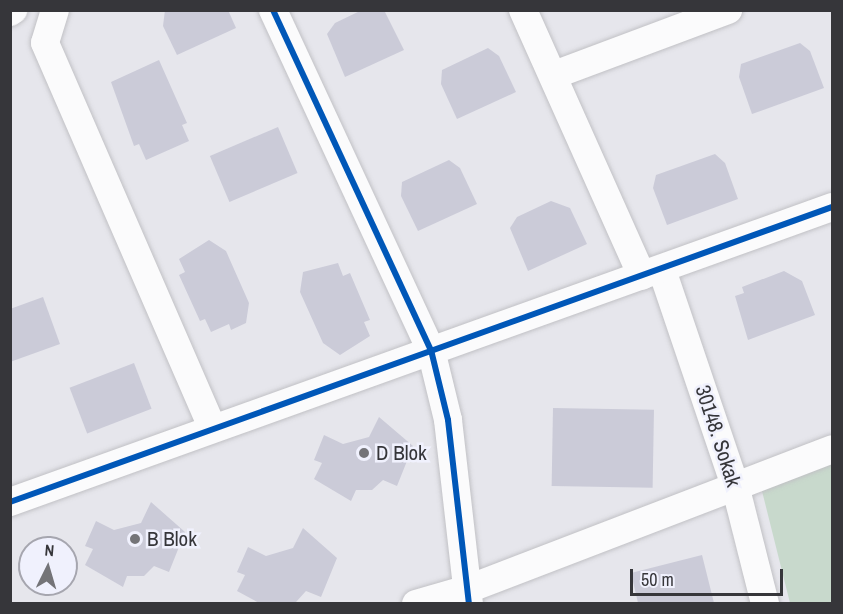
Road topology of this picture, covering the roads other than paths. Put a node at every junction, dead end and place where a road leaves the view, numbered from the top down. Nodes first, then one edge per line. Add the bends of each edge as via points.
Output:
1 (55, 10) edge
2 (273, 10) edge
3 (523, 10) edge
4 (728, 10) edge
5 (554, 75) junction
6 (832, 207) edge
7 (652, 273) junction
8 (431, 350) junction
9 (212, 427) junction
10 (832, 449) edge
11 (736, 489) junction
12 (10, 502) edge
13 (469, 596) edge
14 (416, 603) edge
15 (765, 603) edge

1 - 9 street via 45,43
2 - 8 street
3 - 5 street, 30148. Sokak
4 - 5 street
5 - 7 street, 30148. Sokak
6 - 7 street
7 - 8 street
7 - 11 street, 30148. Sokak
8 - 9 street
8 - 13 street via 448,420
9 - 12 street
10 - 11 street
11 - 13 street
11 - 15 street, 30148. Sokak
13 - 14 street

